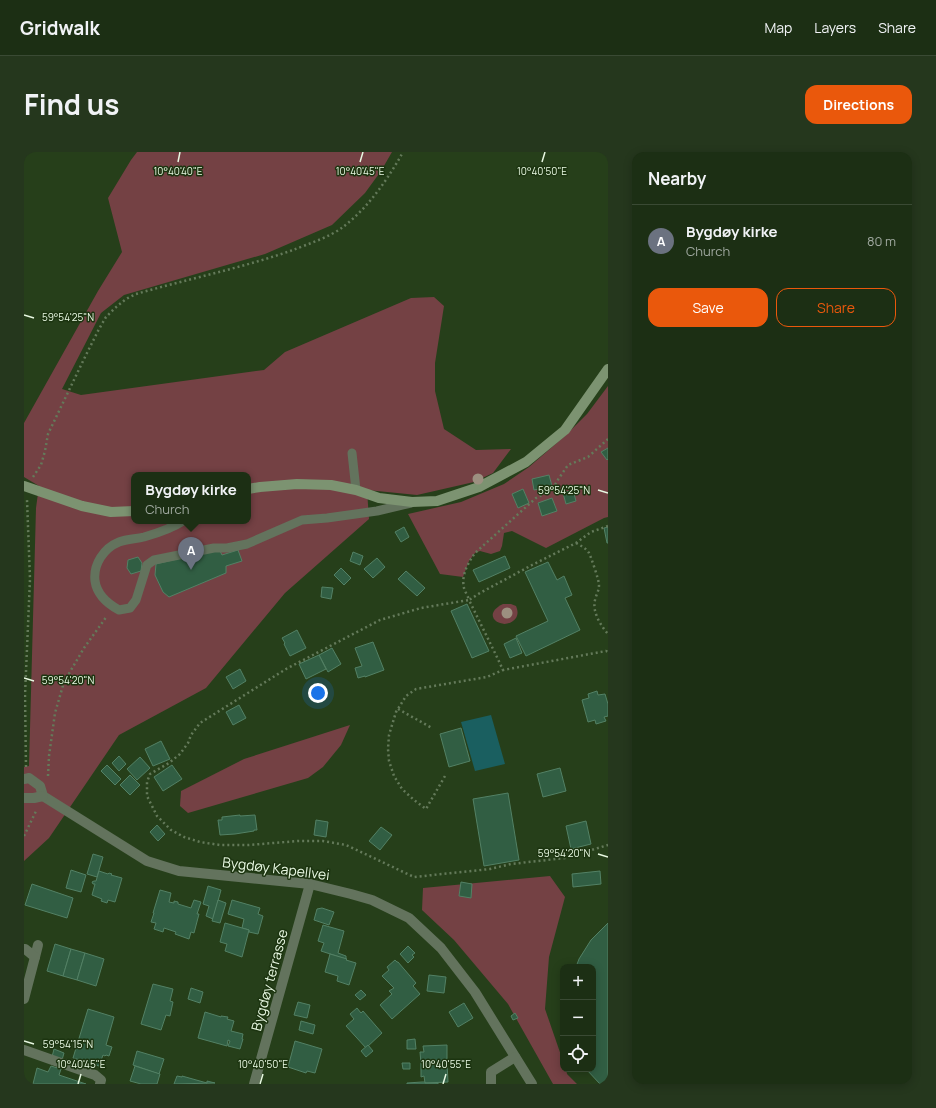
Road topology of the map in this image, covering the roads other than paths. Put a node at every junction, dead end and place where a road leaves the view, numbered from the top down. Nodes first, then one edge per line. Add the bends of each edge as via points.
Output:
1 (608, 369) edge
2 (352, 453) dead end
3 (25, 486) edge
4 (251, 488) edge
5 (356, 490) junction
6 (412, 502) junction
7 (131, 511) edge
8 (178, 524) edge
9 (25, 779) edge
10 (41, 797) junction
11 (24, 798) edge
12 (310, 884) junction
13 (38, 945) dead end
14 (25, 949) dead end
15 (35, 957) junction
16 (24, 999) edge
17 (24, 1050) edge
18 (515, 1057) junction
19 (100, 1084) edge
20 (254, 1084) edge
21 (490, 1084) edge
22 (532, 1084) edge

1 - 6 street via 565,430 526,462 479,487 437,501
2 - 5 lane
3 - 7 street via 82,506 111,512
4 - 5 street via 297,484 331,485
5 - 6 street via 379,498
6 - 8 lane via 377,512 302,520 247,544 154,560 147,565 136,600 130,608 119,610 108,604 100,594 94,574 105,551 119,542 144,537
9 - 10 street, Bygdøy Kapellvei via 29,778 40,786
10 - 11 street
10 - 12 street, Bygdøy Kapellvei via 147,861 179,871
12 - 18 street, Bygdøy Kapellvei via 372,900 409,918 441,948 475,992
12 - 20 street, Bygdøy terrasse
13 - 15 street
14 - 15 street
15 - 16 street
17 - 19 street via 95,1075
18 - 21 street via 491,1072
18 - 22 street, Bygdøy Kapellvei

